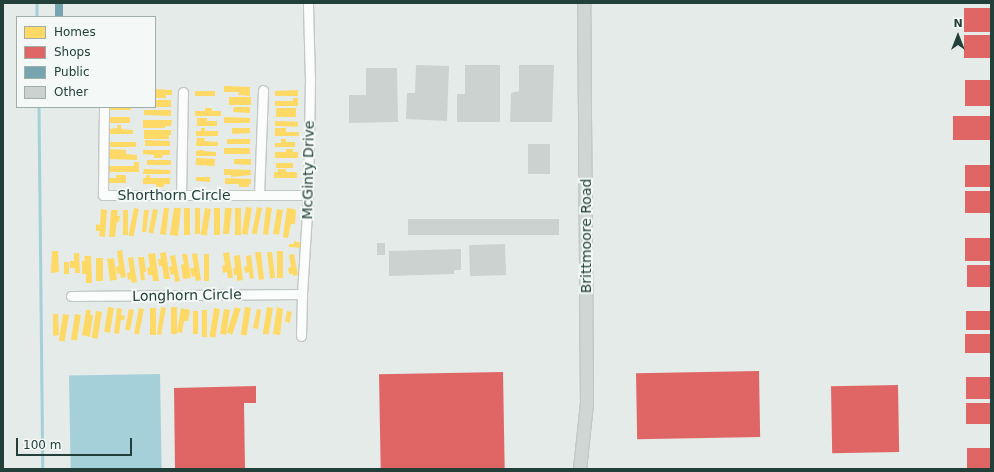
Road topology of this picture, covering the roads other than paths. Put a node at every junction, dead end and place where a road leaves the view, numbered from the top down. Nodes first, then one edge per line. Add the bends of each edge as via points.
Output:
1 (308, 3) edge
2 (584, 3) edge
3 (263, 90) dead end
4 (183, 92) dead end
5 (104, 108) edge
6 (181, 195) junction
7 (259, 196) junction
8 (308, 196) junction
9 (302, 294) junction
10 (72, 296) dead end
11 (301, 336) dead end
12 (580, 469) edge

1 - 8 street, McGinty Drive
2 - 12 main road, Brittmoore Road via 587,403
3 - 7 street
4 - 6 street
5 - 6 street, Shorthorn Circle via 103,195
6 - 7 street, Shorthorn Circle
7 - 8 street, Shorthorn Circle
8 - 9 street, McGinty Drive
9 - 10 street, Longhorn Circle
9 - 11 street, McGinty Drive

